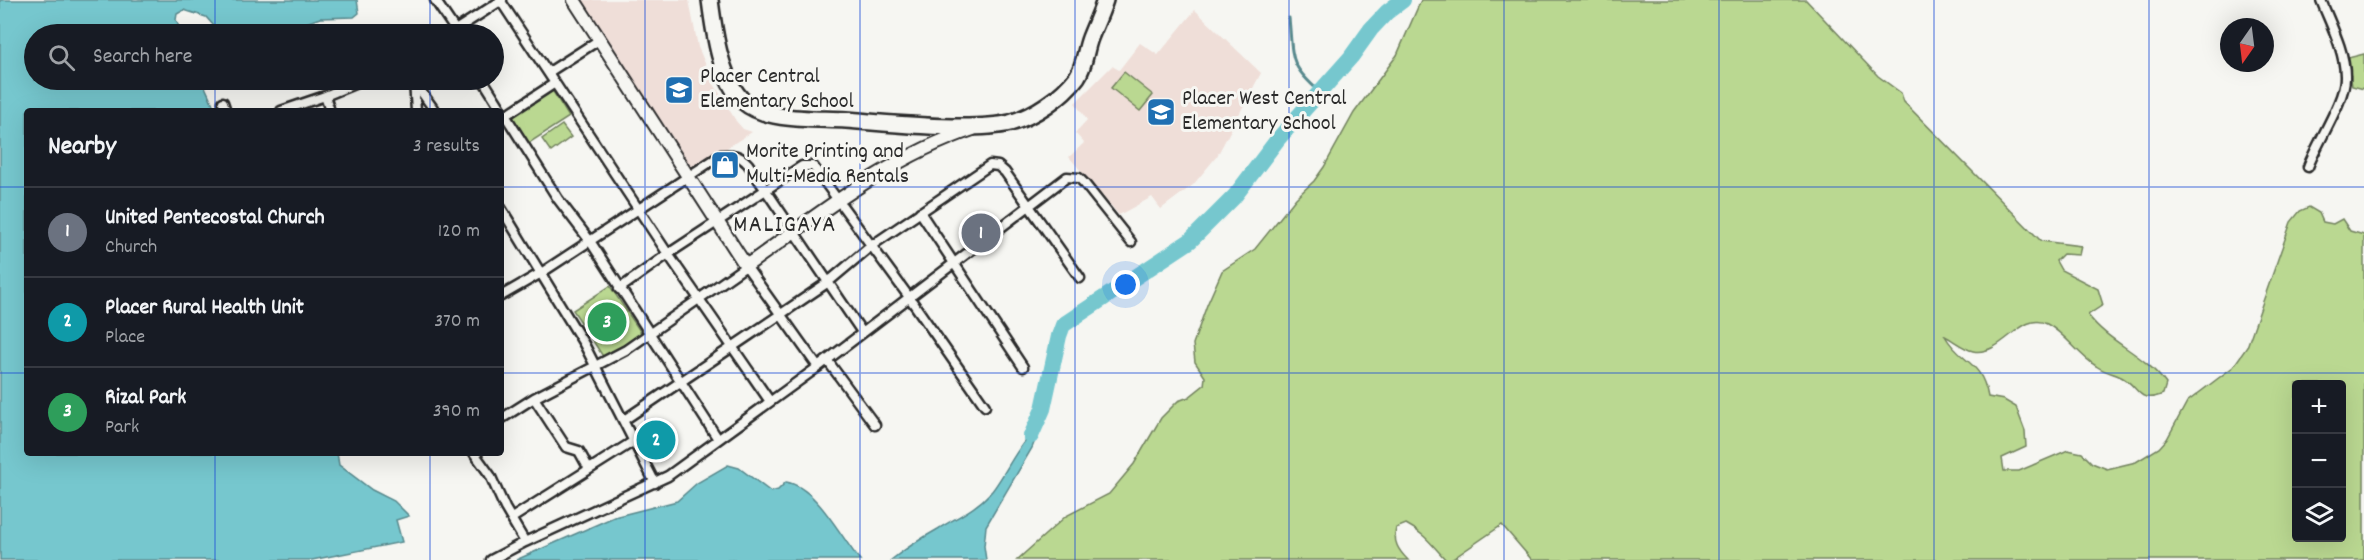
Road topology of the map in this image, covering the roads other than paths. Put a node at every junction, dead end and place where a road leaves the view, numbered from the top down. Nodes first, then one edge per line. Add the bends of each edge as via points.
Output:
1 (435, 0) edge
2 (501, 0) edge
3 (574, 0) edge
4 (710, 0) edge
5 (1105, 0) edge
6 (2321, 0) edge
7 (449, 24) edge
8 (467, 24) edge
9 (599, 40) junction
10 (549, 72) junction
11 (555, 83) junction
12 (340, 90) edge
13 (414, 90) edge
14 (420, 90) edge
15 (490, 90) edge
16 (325, 96) junction
17 (292, 108) edge
18 (329, 108) edge
19 (416, 108) edge
20 (433, 108) edge
21 (501, 108) edge
22 (504, 112) edge
23 (506, 115) junction
24 (979, 127) junction
25 (2308, 167) dead end
26 (688, 175) junction
27 (765, 191) junction
28 (838, 202) junction
29 (1028, 207) junction
30 (638, 208) junction
31 (921, 212) junction
32 (504, 213) edge
33 (719, 222) junction
34 (794, 232) junction
35 (590, 241) junction
36 (1131, 242) dead end
37 (871, 246) junction
38 (668, 254) junction
39 (955, 262) junction
40 (747, 266) junction
41 (541, 273) junction
42 (1080, 278) dead end
43 (827, 283) junction
44 (619, 289) junction
45 (504, 294) edge
46 (909, 297) junction
47 (700, 300) junction
48 (780, 314) junction
49 (862, 332) junction
50 (651, 333) junction
51 (731, 348) junction
52 (827, 360) junction
53 (818, 367) junction
54 (1023, 367) dead end
55 (594, 368) junction
56 (681, 383) junction
57 (534, 398) junction
58 (770, 400) junction
59 (985, 406) dead end
60 (504, 417) edge
61 (624, 420) junction
62 (875, 425) dead end
63 (718, 439) junction
64 (634, 441) junction
65 (476, 456) edge
66 (589, 469) junction
67 (656, 483) junction
68 (512, 518) junction
69 (525, 542) junction
70 (491, 560) edge

1 - 7 street
2 - 8 street
2 - 10 street
3 - 9 street
4 - 24 highway via 716,40 728,78 752,107 795,118
5 - 24 highway via 1076,78 1052,100 1011,123
6 - 25 street via 2343,58 2346,78
9 - 10 street
9 - 26 street
10 - 11 street
11 - 23 street
11 - 30 street
12 - 16 street
13 - 19 street
14 - 20 street
15 - 21 street
16 - 17 street
16 - 18 street
22 - 23 street
23 - 35 street via 558,200
24 - 28 street via 898,162
26 - 27 street via 721,154 737,155 748,164
26 - 30 street
26 - 33 street
27 - 28 street via 809,165
27 - 33 street
27 - 34 street
28 - 34 street
28 - 37 street
29 - 31 street via 1005,172 994,164
29 - 36 street via 1067,177 1079,178
29 - 39 street
29 - 42 street
30 - 35 street
30 - 38 street
31 - 37 street
31 - 39 street
32 - 41 street
33 - 38 street
33 - 40 street
34 - 40 street
34 - 43 street
35 - 41 street
35 - 44 street
37 - 43 street
37 - 46 street
38 - 44 street
38 - 47 street
39 - 46 street
39 - 54 street
40 - 47 street
40 - 48 street
41 - 45 street
41 - 55 street
43 - 48 street
43 - 49 street
44 - 50 street
46 - 49 street
46 - 59 street
47 - 50 street
47 - 51 street
48 - 51 street
48 - 53 street
49 - 52 street
50 - 55 street
50 - 56 street
51 - 56 street
51 - 58 street
52 - 53 street
52 - 62 street
53 - 58 street
55 - 57 street
55 - 61 street
56 - 61 street
56 - 63 street
57 - 60 street
57 - 66 street via 566,447 579,451
58 - 63 street
61 - 64 street
63 - 67 street
64 - 66 street
64 - 67 street
65 - 68 street
66 - 68 street
67 - 69 street
68 - 69 street
69 - 70 street

